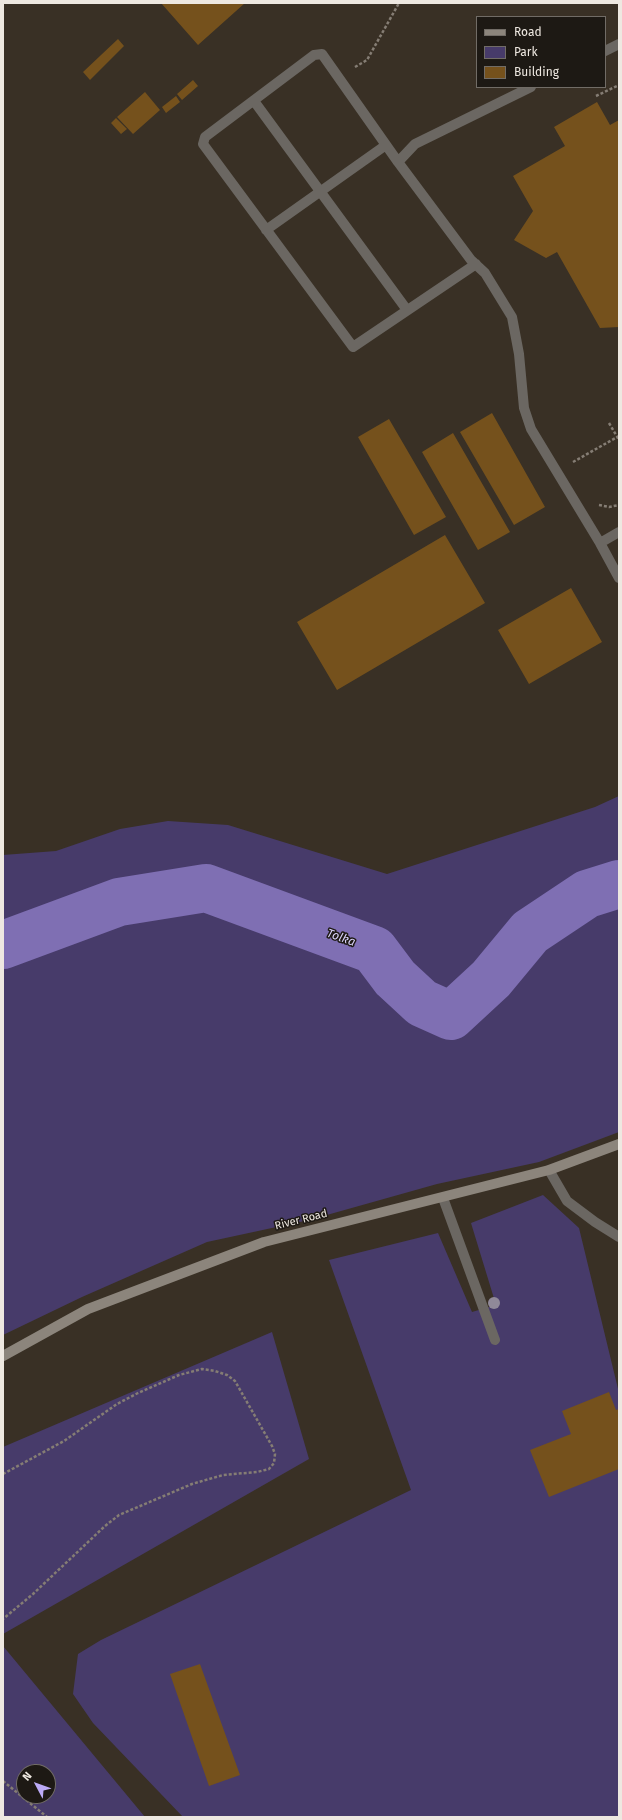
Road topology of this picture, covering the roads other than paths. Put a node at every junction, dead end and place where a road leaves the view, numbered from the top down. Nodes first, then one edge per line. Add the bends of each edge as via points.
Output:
1 (619, 44) edge
2 (606, 50) edge
3 (529, 88) edge
4 (254, 101) junction
5 (386, 145) junction
6 (398, 162) junction
7 (320, 191) junction
8 (266, 230) junction
9 (476, 264) junction
10 (407, 310) junction
11 (619, 532) edge
12 (600, 543) junction
13 (619, 578) edge
14 (619, 1144) edge
15 (549, 1170) junction
16 (443, 1198) junction
17 (619, 1237) edge
18 (495, 1340) dead end
19 (3, 1356) edge

1 - 2 lane
3 - 6 lane via 415,144
4 - 5 lane via 314,55 322,54
4 - 7 lane
4 - 8 lane via 205,137 203,144
5 - 6 lane
5 - 7 lane
6 - 9 lane
7 - 8 lane
7 - 10 lane
8 - 10 lane via 352,347
9 - 10 lane
9 - 12 lane via 486,273 512,317 519,354 524,408 531,429
11 - 12 lane
12 - 13 lane
14 - 15 main road, River Road
15 - 16 main road, River Road
15 - 17 lane via 567,1201
16 - 18 lane
16 - 19 main road, River Road via 264,1242 88,1309

